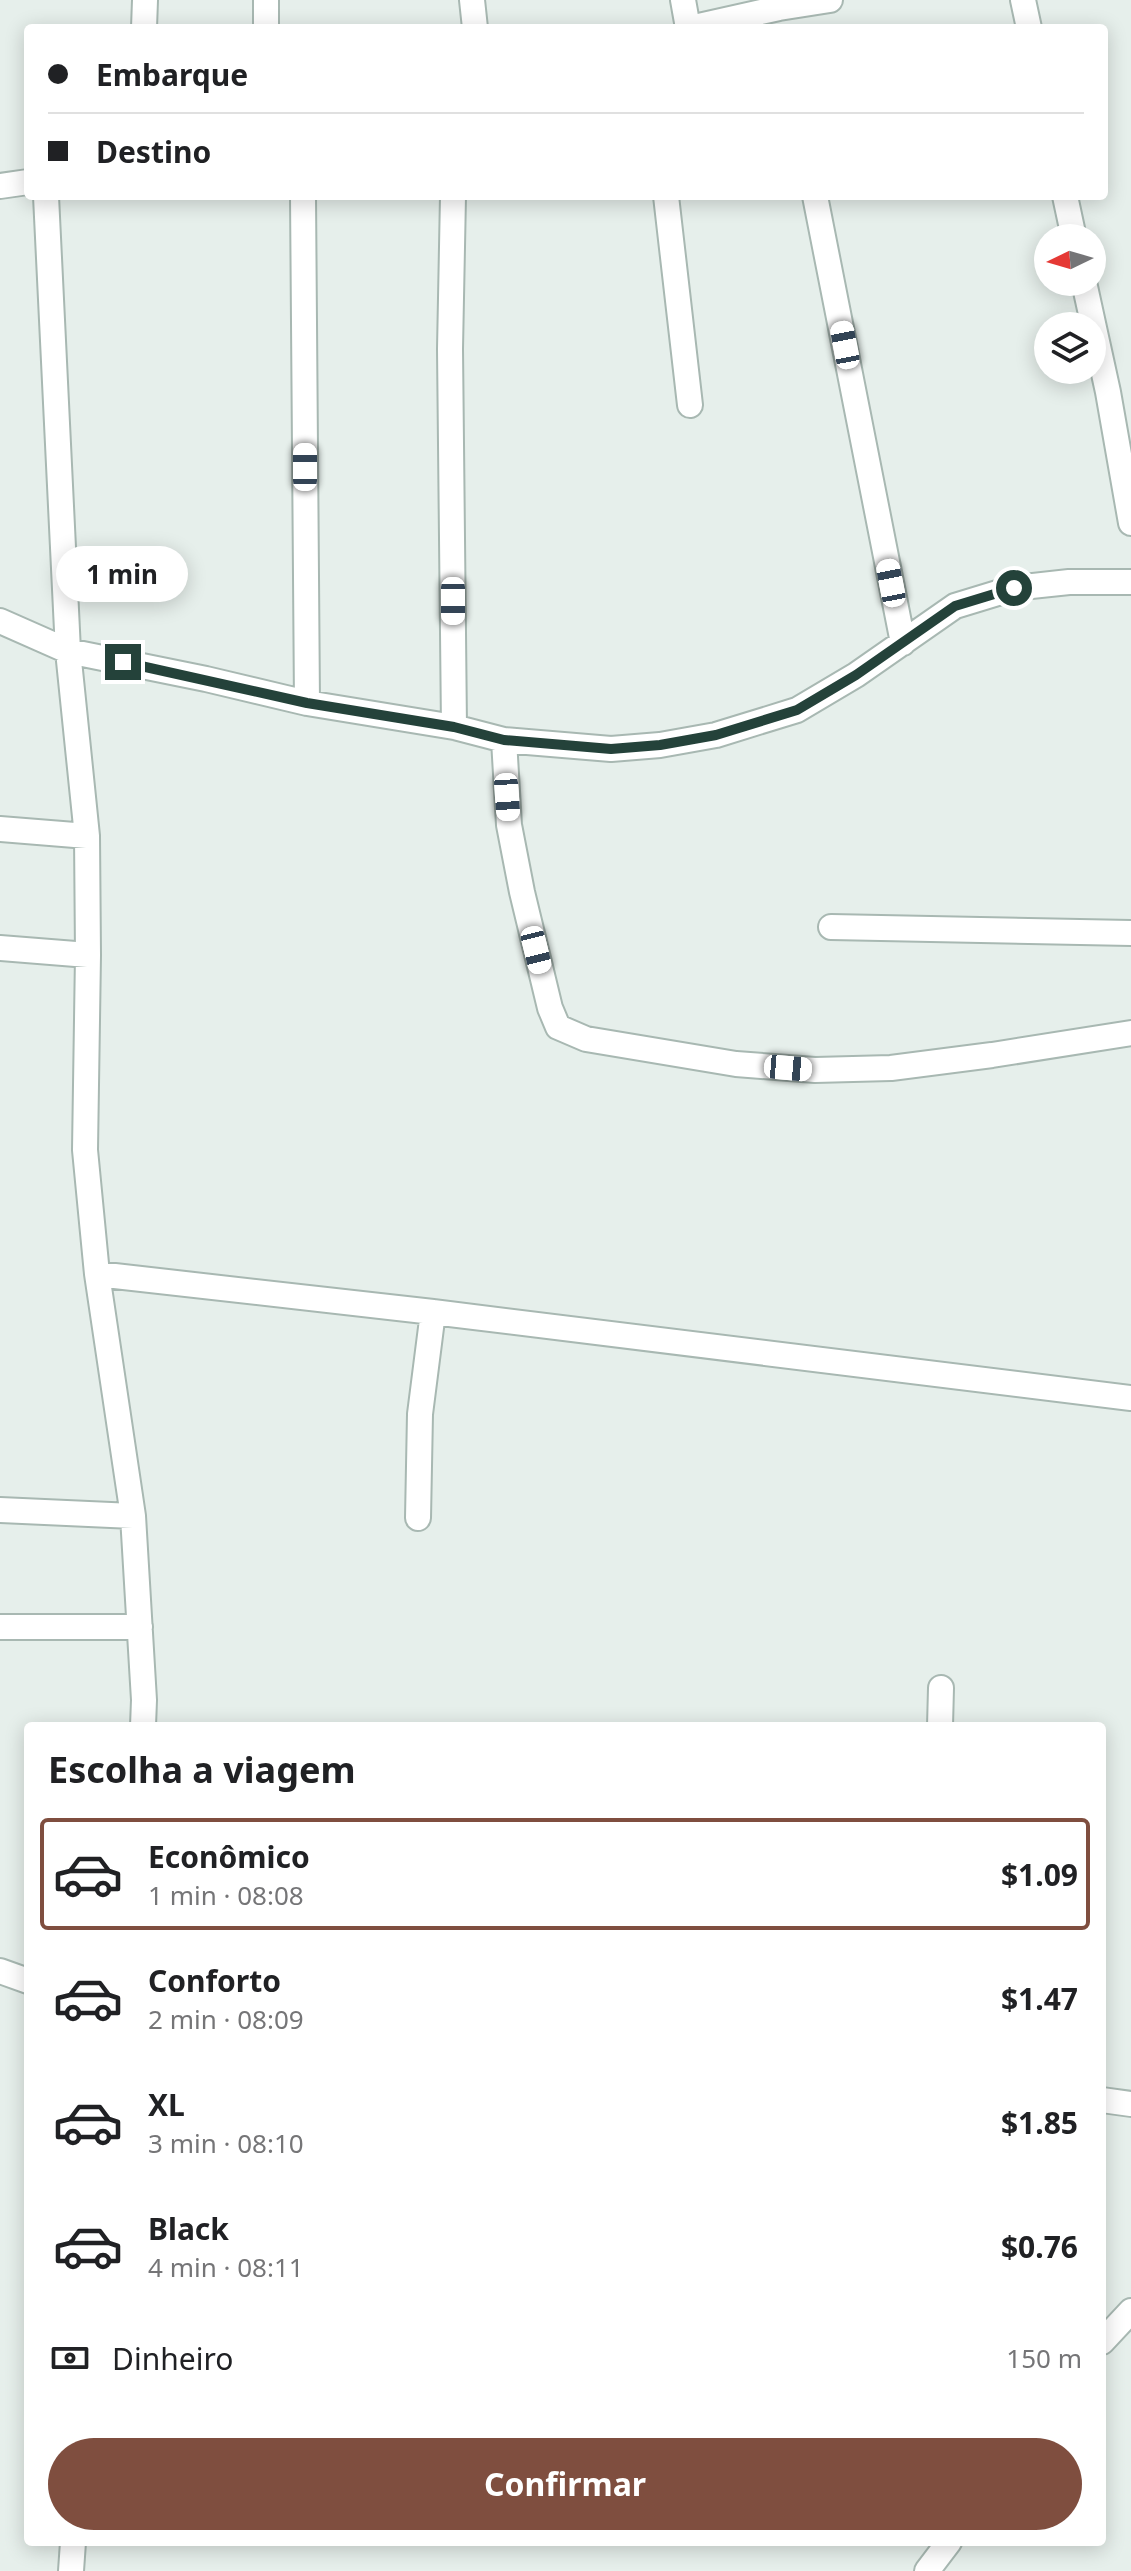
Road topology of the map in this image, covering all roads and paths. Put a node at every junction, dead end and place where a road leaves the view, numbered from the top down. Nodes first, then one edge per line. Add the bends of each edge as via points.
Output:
1 (145, 0) edge
2 (266, 0) edge
3 (472, 0) edge
4 (683, 0) edge
5 (830, 0) edge
6 (1023, 0) edge
7 (781, 18) edge
8 (144, 24) edge
9 (266, 24) edge
10 (475, 24) edge
11 (688, 24) edge
12 (726, 24) edge
13 (1028, 24) edge
14 (24, 183) edge
15 (0, 186) edge
16 (46, 200) edge
17 (303, 200) edge
18 (453, 200) edge
19 (666, 200) edge
20 (816, 200) edge
21 (1066, 200) edge
22 (1071, 224) edge
23 (1089, 296) edge
24 (1120, 390) edge
25 (690, 405) dead end
26 (1131, 523) edge
27 (1131, 582) edge
28 (0, 621) edge
29 (903, 643) junction
30 (68, 651) junction
31 (307, 703) junction
32 (454, 727) junction
33 (504, 740) junction
34 (0, 829) edge
35 (87, 836) junction
36 (831, 927) dead end
37 (1131, 933) edge
38 (0, 948) edge
39 (88, 955) junction
40 (1131, 1033) edge
41 (97, 1274) junction
42 (433, 1312) junction
43 (1131, 1398) edge
44 (0, 1510) edge
45 (133, 1516) junction
46 (418, 1518) dead end
47 (0, 1627) edge
48 (140, 1627) junction
49 (941, 1688) dead end
50 (143, 1722) edge
51 (940, 1722) edge
52 (0, 1971) edge
53 (24, 1980) edge
54 (1106, 2101) edge
55 (1131, 2104) edge
56 (1131, 2311) edge
57 (1106, 2338) edge
58 (73, 2546) edge
59 (946, 2546) edge
60 (71, 2571) edge
61 (927, 2571) edge

1 - 8 street
2 - 9 street
3 - 10 street
4 - 11 street
5 - 7 street
6 - 13 street
7 - 12 street
14 - 15 street
16 - 30 street
17 - 31 street
18 - 32 street
19 - 25 street
20 - 29 street
21 - 22 street
23 - 24 street
24 - 26 street
27 - 29 street via 1014,588 955,606
28 - 30 street
29 - 33 street via 797,710 716,735 611,749
30 - 31 street
30 - 35 street
31 - 32 street
32 - 33 street
33 - 40 street via 509,825 519,879 558,1027 586,1039 736,1064 815,1070 891,1068
34 - 35 street
35 - 39 street
36 - 37 street
38 - 39 street
39 - 41 street via 85,1150
41 - 42 street
41 - 45 street
42 - 43 street
42 - 46 street via 420,1414
44 - 45 street
45 - 48 street
47 - 48 street
48 - 50 street
49 - 51 street
52 - 53 street
54 - 55 street
56 - 57 street
58 - 60 street
59 - 61 street

